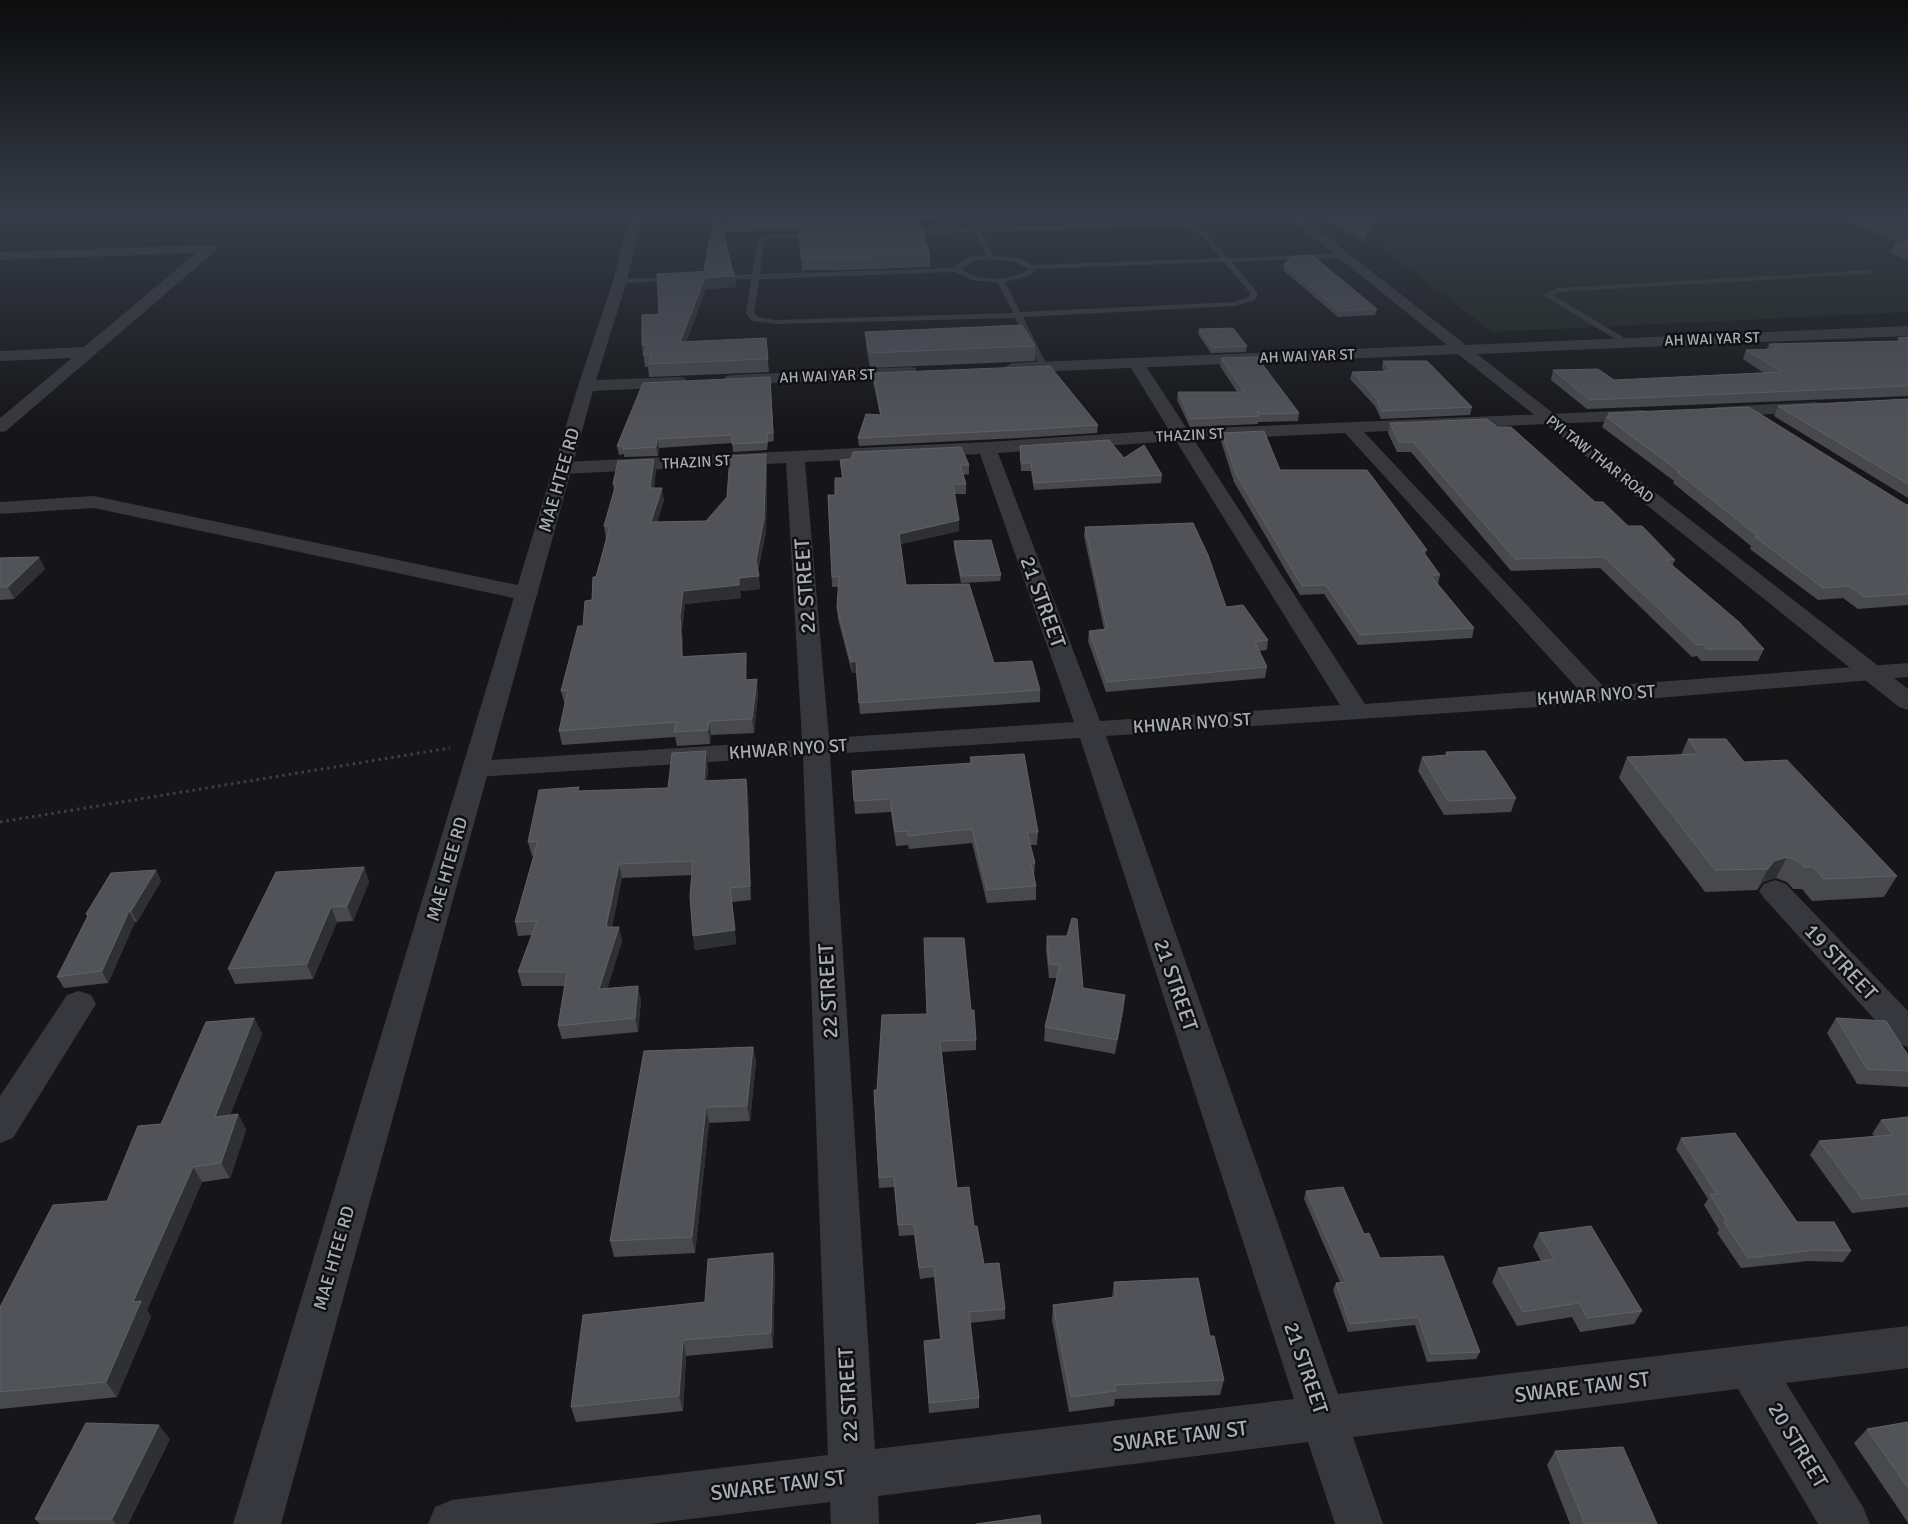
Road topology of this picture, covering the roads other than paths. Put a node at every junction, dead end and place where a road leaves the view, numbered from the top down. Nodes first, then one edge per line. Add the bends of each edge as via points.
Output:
1 (166, 286) edge
2 (618, 286) edge
3 (754, 286) edge
4 (1003, 286) edge
5 (1248, 286) edge
6 (1380, 286) edge
7 (1624, 286) edge
8 (1019, 315) junction
9 (1908, 331) edge
10 (1625, 342) junction
11 (1460, 349) junction
12 (89, 352) junction
13 (0, 356) edge
14 (1136, 363) junction
15 (1044, 367) junction
16 (995, 369) edge
17 (925, 372) edge
18 (696, 381) edge
19 (716, 381) edge
20 (586, 386) junction
21 (1830, 406) edge
22 (1752, 410) junction
23 (1704, 413) edge
24 (1656, 415) edge
25 (1550, 419) junction
26 (1777, 426) edge
27 (0, 427) edge
28 (1349, 427) junction
29 (1180, 435) junction
30 (987, 448) junction
31 (795, 458) junction
32 (563, 468) junction
33 (0, 508) edge
34 (527, 594) junction
35 (1908, 670) edge
36 (1871, 672) junction
37 (1598, 695) junction
38 (1908, 702) edge
39 (1357, 712) junction
40 (1090, 729) junction
41 (816, 747) junction
42 (479, 756) junction
43 (1775, 891) dead end
44 (79, 1004) dead end
45 (1908, 1034) edge
46 (0, 1127) edge
47 (1908, 1347) edge
48 (1750, 1367) junction
49 (1323, 1418) junction
50 (852, 1476) junction
51 (257, 1524) edge
52 (452, 1524) edge
53 (855, 1524) edge
54 (1359, 1524) edge
55 (1846, 1524) edge

1 - 12 street
2 - 20 street, MAE HTEE RD
3 - 8 lane via 750,313 761,322
4 - 8 lane
5 - 8 lane via 1254,293 1246,302
6 - 11 street, PYI TAW THAR ROAD
7 - 10 lane via 1557,290 1547,295
8 - 15 lane
9 - 10 street, AH WAI YAR ST
10 - 11 street, AH WAI YAR ST
11 - 14 street, AH WAI YAR ST
11 - 25 street, PYI TAW THAR ROAD
12 - 13 street
12 - 27 street
14 - 15 street, AH WAI YAR ST
14 - 29 street
15 - 16 street, AH WAI YAR ST
17 - 19 street, AH WAI YAR ST
18 - 20 street
20 - 32 street, MAE HTEE RD
21 - 22 street
22 - 23 street
22 - 26 street
24 - 25 street, THAZIN ST
25 - 28 street, THAZIN ST
25 - 36 street, PYI TAW THAR ROAD
28 - 29 street, THAZIN ST
28 - 37 street
29 - 30 street, THAZIN ST
29 - 39 street
30 - 31 street, THAZIN ST
30 - 40 street, 21 STREET
31 - 32 street, THAZIN ST
31 - 41 street, 22 STREET
32 - 34 street, MAE HTEE RD
33 - 34 street via 94,502
34 - 42 street, MAE HTEE RD
35 - 36 street, KHWAR NYO ST
36 - 37 street, KHWAR NYO ST
36 - 38 street, PYI TAW THAR ROAD
37 - 39 street, KHWAR NYO ST
39 - 40 street, KHWAR NYO ST
40 - 41 street, KHWAR NYO ST
40 - 49 street, 21 STREET
41 - 42 street, KHWAR NYO ST
41 - 50 street, 22 STREET
42 - 51 street, MAE HTEE RD
43 - 45 street, 19 STREET
44 - 46 street
47 - 48 street, SWARE TAW ST
48 - 49 street, SWARE TAW ST
48 - 55 street, 20 STREET
49 - 50 street, SWARE TAW ST
49 - 54 street, 21 STREET
50 - 52 street, SWARE TAW ST
50 - 53 street, 22 STREET

